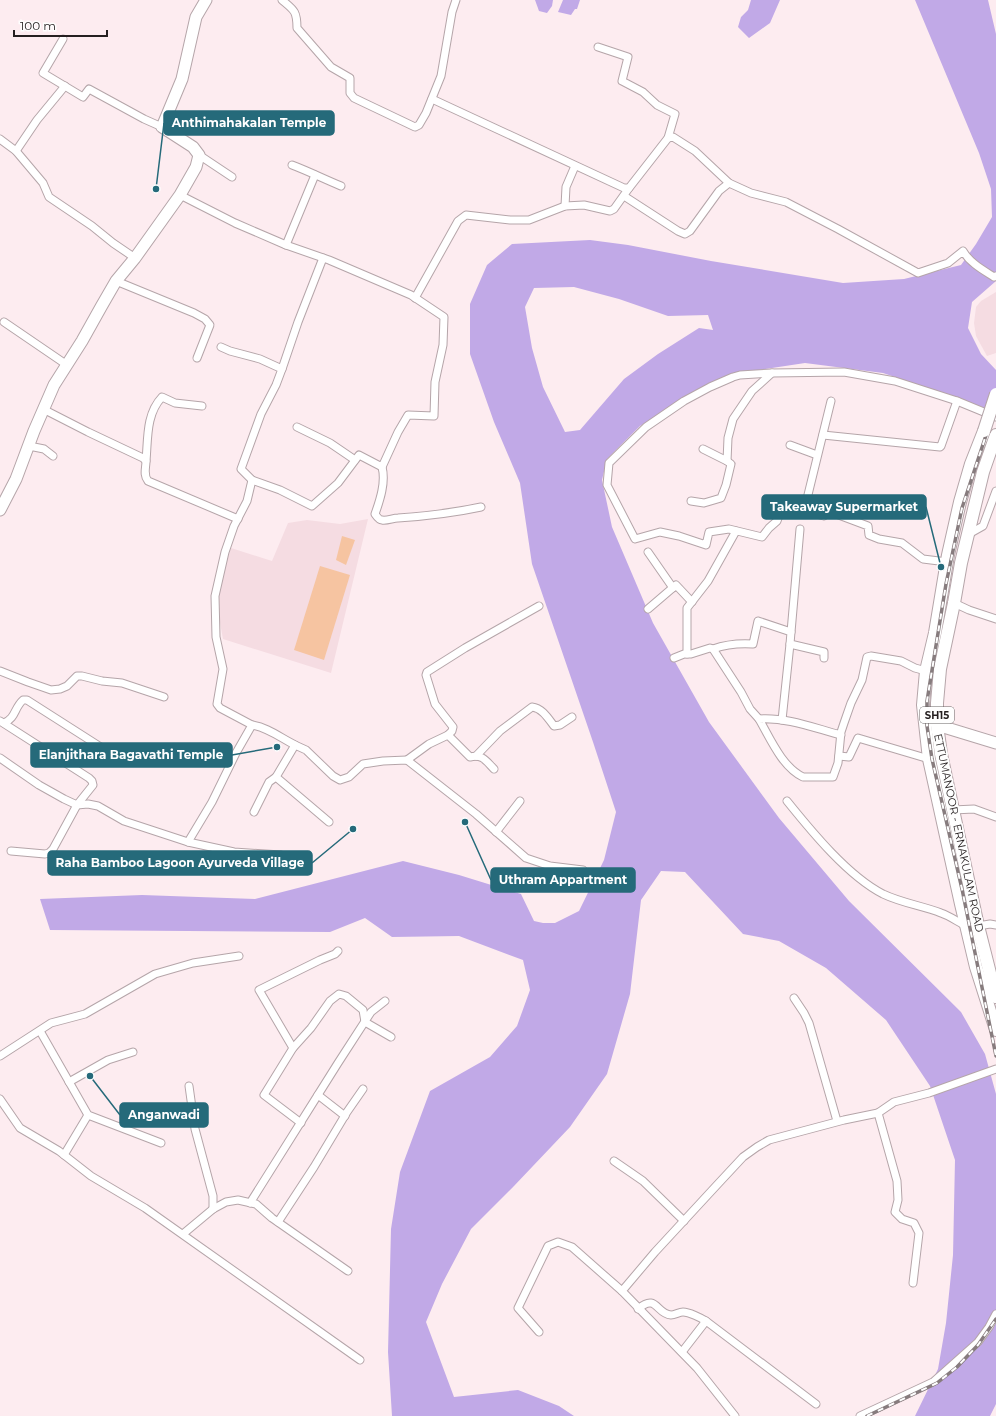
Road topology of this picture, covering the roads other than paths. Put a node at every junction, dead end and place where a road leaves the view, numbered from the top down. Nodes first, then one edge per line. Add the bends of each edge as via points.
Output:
1 (206, 0) edge
2 (282, 0) edge
3 (456, 0) edge
4 (63, 39) dead end
5 (598, 47) dead end
6 (65, 86) junction
7 (432, 99) junction
8 (162, 127) junction
9 (668, 138) junction
10 (0, 139) edge
11 (16, 151) junction
12 (199, 155) junction
13 (292, 165) dead end
14 (575, 166) junction
15 (315, 175) junction
16 (232, 177) dead end
17 (729, 183) junction
18 (341, 186) dead end
19 (629, 188) junction
20 (180, 195) junction
21 (624, 196) junction
22 (565, 206) junction
23 (286, 245) junction
24 (135, 258) junction
25 (323, 258) junction
26 (995, 276) edge
27 (116, 281) junction
28 (415, 298) junction
29 (1, 323) edge
30 (221, 347) dead end
31 (197, 358) dead end
32 (67, 365) junction
33 (282, 369) junction
34 (772, 372) junction
35 (996, 394) edge
36 (830, 400) dead end
37 (957, 401) junction
38 (202, 406) dead end
39 (43, 408) junction
40 (984, 412) junction
41 (996, 417) edge
42 (297, 427) dead end
43 (996, 434) edge
44 (823, 435) junction
45 (790, 445) dead end
46 (29, 446) junction
47 (703, 449) dead end
48 (817, 455) junction
49 (53, 456) dead end
50 (355, 460) junction
51 (146, 461) junction
52 (727, 461) junction
53 (382, 467) junction
54 (252, 480) junction
55 (996, 491) edge
56 (691, 501) dead end
57 (481, 507) dead end
58 (0, 510) edge
59 (804, 511) junction
60 (238, 519) junction
61 (800, 529) dead end
62 (736, 531) junction
63 (967, 536) junction
64 (952, 542) junction
65 (648, 552) dead end
66 (947, 562) junction
67 (673, 588) junction
68 (692, 602) junction
69 (954, 603) junction
70 (539, 606) dead end
71 (648, 609) dead end
72 (996, 619) edge
73 (937, 622) junction
74 (949, 625) junction
75 (791, 632) junction
76 (790, 644) junction
77 (713, 649) junction
78 (687, 654) junction
79 (674, 658) dead end
80 (824, 658) dead end
81 (0, 671) edge
82 (926, 671) junction
83 (164, 697) dead end
84 (572, 716) dead end
85 (759, 719) junction
86 (782, 720) junction
87 (2, 722) edge
88 (252, 725) junction
89 (937, 725) junction
90 (841, 734) junction
91 (448, 735) junction
92 (996, 743) edge
93 (295, 745) junction
94 (110, 753) dead end
95 (476, 756) junction
96 (839, 756) junction
97 (0, 758) edge
98 (929, 759) junction
99 (407, 760) junction
100 (494, 769) dead end
101 (276, 777) junction
102 (520, 801) dead end
103 (787, 801) dead end
104 (77, 805) junction
105 (953, 810) junction
106 (254, 812) dead end
107 (996, 817) edge
108 (329, 822) dead end
109 (496, 832) junction
110 (188, 842) junction
111 (11, 851) dead end
112 (282, 855) dead end
113 (583, 870) dead end
114 (996, 925) edge
115 (966, 926) junction
116 (978, 926) junction
117 (338, 951) dead end
118 (239, 956) dead end
119 (996, 997) edge
120 (794, 998) dead end
121 (385, 1001) dead end
122 (365, 1022) junction
123 (996, 1030) edge
124 (40, 1031) junction
125 (391, 1036) dead end
126 (293, 1048) junction
127 (133, 1052) dead end
128 (0, 1056) edge
129 (996, 1069) edge
130 (69, 1082) junction
131 (189, 1086) dead end
132 (363, 1089) dead end
133 (318, 1095) junction
134 (0, 1099) edge
135 (878, 1113) junction
136 (88, 1115) junction
137 (345, 1116) junction
138 (837, 1121) junction
139 (301, 1123) junction
140 (160, 1143) dead end
141 (64, 1155) junction
142 (614, 1161) dead end
143 (250, 1203) junction
144 (213, 1209) junction
145 (684, 1221) junction
146 (278, 1222) junction
147 (183, 1234) junction
148 (348, 1271) dead end
149 (913, 1283) dead end
150 (622, 1292) junction
151 (638, 1309) junction
152 (996, 1314) edge
153 (706, 1322) junction
154 (539, 1332) dead end
155 (682, 1352) junction
156 (360, 1360) dead end
157 (816, 1404) dead end
158 (735, 1416) edge
159 (860, 1416) edge

1 - 8 street via 196,17 182,80
2 - 7 street via 293,8 297,16 297,28 310,45 331,67 350,78 350,93 354,98 415,127 419,125
3 - 7 street via 442,76
4 - 6 street via 43,73
5 - 9 street via 628,57 622,81 675,114
6 - 8 street via 83,97 89,89
6 - 11 street
7 - 14 street
8 - 12 street via 193,147
9 - 17 street via 673,138 695,151
9 - 19 street
10 - 11 street
11 - 24 street via 43,183 49,197
12 - 16 street
12 - 20 street via 196,167
13 - 15 street
14 - 19 street
14 - 22 street via 566,187
15 - 18 street
15 - 23 street
17 - 21 street via 719,191 690,231 685,234
17 - 26 street via 751,193 786,202 918,273 948,263 963,251 970,260
19 - 21 street
20 - 23 street
20 - 24 street
21 - 22 street via 610,211 584,205
22 - 28 street via 529,220 466,215 458,221
23 - 25 street
24 - 27 street
25 - 28 street
25 - 33 street
27 - 31 street via 205,319 210,325
27 - 32 street
28 - 53 street via 444,317 435,382 434,416 408,415
29 - 32 street
30 - 33 street via 260,358
32 - 39 street
33 - 54 street via 261,414 241,469
34 - 37 street via 844,372 895,381
34 - 52 street via 752,391 733,419 728,438
34 - 62 street via 733,377 684,401 646,427 609,463 607,485 634,539 660,532 706,545 709,532 729,529
35 - 64 main road, bridge via 971,464
36 - 44 street
37 - 40 street
37 - 44 street via 940,447
38 - 51 street via 175,403 162,397 156,404 148,425
39 - 46 street
39 - 51 street
40 - 41 street
40 - 64 street via 951,527
42 - 50 street via 330,443
43 - 63 main road, ETTUMANOOR - ERNAKULAM ROAD / SH15 via 983,472
44 - 48 street
45 - 48 street
46 - 49 street via 44,450
46 - 58 street
47 - 52 street
48 - 59 street
50 - 53 street via 359,455
50 - 54 street via 338,483 312,506
51 - 60 street via 144,472 148,481
52 - 56 street via 731,464 721,498 704,503
53 - 57 street via 383,482 375,514 382,520 456,513
54 - 60 street via 247,501
55 - 63 street via 984,526
59 - 62 street via 801,513 781,510 777,521 762,537
59 - 66 street via 824,516 828,511 868,526 869,535 902,543 923,559
60 - 88 street via 225,552 215,596 216,637 223,670 217,704
61 - 75 street
62 - 68 street via 708,581
63 - 69 main road, ETTUMANOOR - ERNAKULAM ROAD / SH15
64 - 66 main road
65 - 67 street
66 - 73 main road
67 - 68 street via 676,585
67 - 71 street
68 - 78 street via 687,608
69 - 72 street
69 - 74 main road, ETTUMANOOR - ERNAKULAM ROAD / SH15
70 - 91 street via 427,672 435,704 453,727
73 - 74 main road
73 - 82 main road
74 - 89 main road, ETTUMANOOR - ERNAKULAM ROAD / SH15 via 938,688
75 - 76 street
75 - 77 street via 758,621 753,644 732,644
76 - 80 street via 824,652
76 - 86 street
77 - 78 street
77 - 85 street
78 - 79 street
81 - 83 street via 51,690 67,686 77,676 82,676 122,683
82 - 90 street via 901,661 868,656 862,680
82 - 98 main road via 923,705
84 - 95 street via 560,725 554,726 537,707 532,707 500,731
85 - 86 street
85 - 96 street via 779,753 803,778 833,777
86 - 90 street
87 - 94 street via 12,718 20,702 27,700
87 - 104 street via 92,781 93,785
88 - 93 street via 266,729
88 - 110 street
89 - 92 street
89 - 105 main road, ETTUMANOOR - ERNAKULAM ROAD / SH15
90 - 96 street
91 - 95 street via 470,757
91 - 99 street via 429,744
93 - 99 street via 306,750 340,780 349,777 363,764
93 - 101 street
95 - 100 street via 481,756
96 - 98 street via 849,757 858,738
97 - 104 street via 39,785
98 - 115 main road
99 - 109 street
101 - 106 street via 269,782
101 - 108 street
102 - 109 street
103 - 115 street via 810,830 867,884 884,894 942,913
104 - 110 street via 98,806 124,821
104 - 111 street via 49,853
105 - 107 street via 974,809
105 - 116 main road, ETTUMANOOR - ERNAKULAM ROAD / SH15
109 - 113 street via 526,858 550,866
110 - 112 street via 234,852
114 - 116 street
115 - 123 main road
116 - 119 main road, ETTUMANOOR - ERNAKULAM ROAD / SH15
117 - 126 street via 259,990
118 - 124 street via 193,963 155,974 84,1014 51,1023
120 - 138 street via 809,1023
121 - 122 street via 371,1012
122 - 125 street
122 - 126 street via 362,1010 346,996 339,994 330,1001
122 - 133 street
124 - 128 street
124 - 130 street
126 - 139 street via 264,1095
127 - 130 street via 108,1060
129 - 135 street via 929,1093 894,1102
130 - 136 street
131 - 144 street via 195,1129 213,1196
132 - 137 street
133 - 137 street
133 - 139 street
134 - 141 street via 20,1128
135 - 138 street
135 - 149 street via 897,1181 898,1200 895,1212 902,1219 914,1222 919,1233
136 - 140 street
136 - 141 street
137 - 146 street
138 - 145 street via 769,1140 757,1147 743,1157
139 - 143 street
141 - 147 street via 91,1176
142 - 145 street via 643,1181
143 - 144 street via 238,1200 226,1202
143 - 146 street via 256,1204
144 - 147 street
145 - 150 street
146 - 148 street
147 - 156 street
150 - 151 street
150 - 154 street via 572,1247 558,1242 548,1246 518,1308
151 - 153 street via 651,1303 668,1314 684,1312
151 - 155 street
152 - 159 street via 978,1342 933,1382
153 - 155 street
153 - 157 street
155 - 158 street

